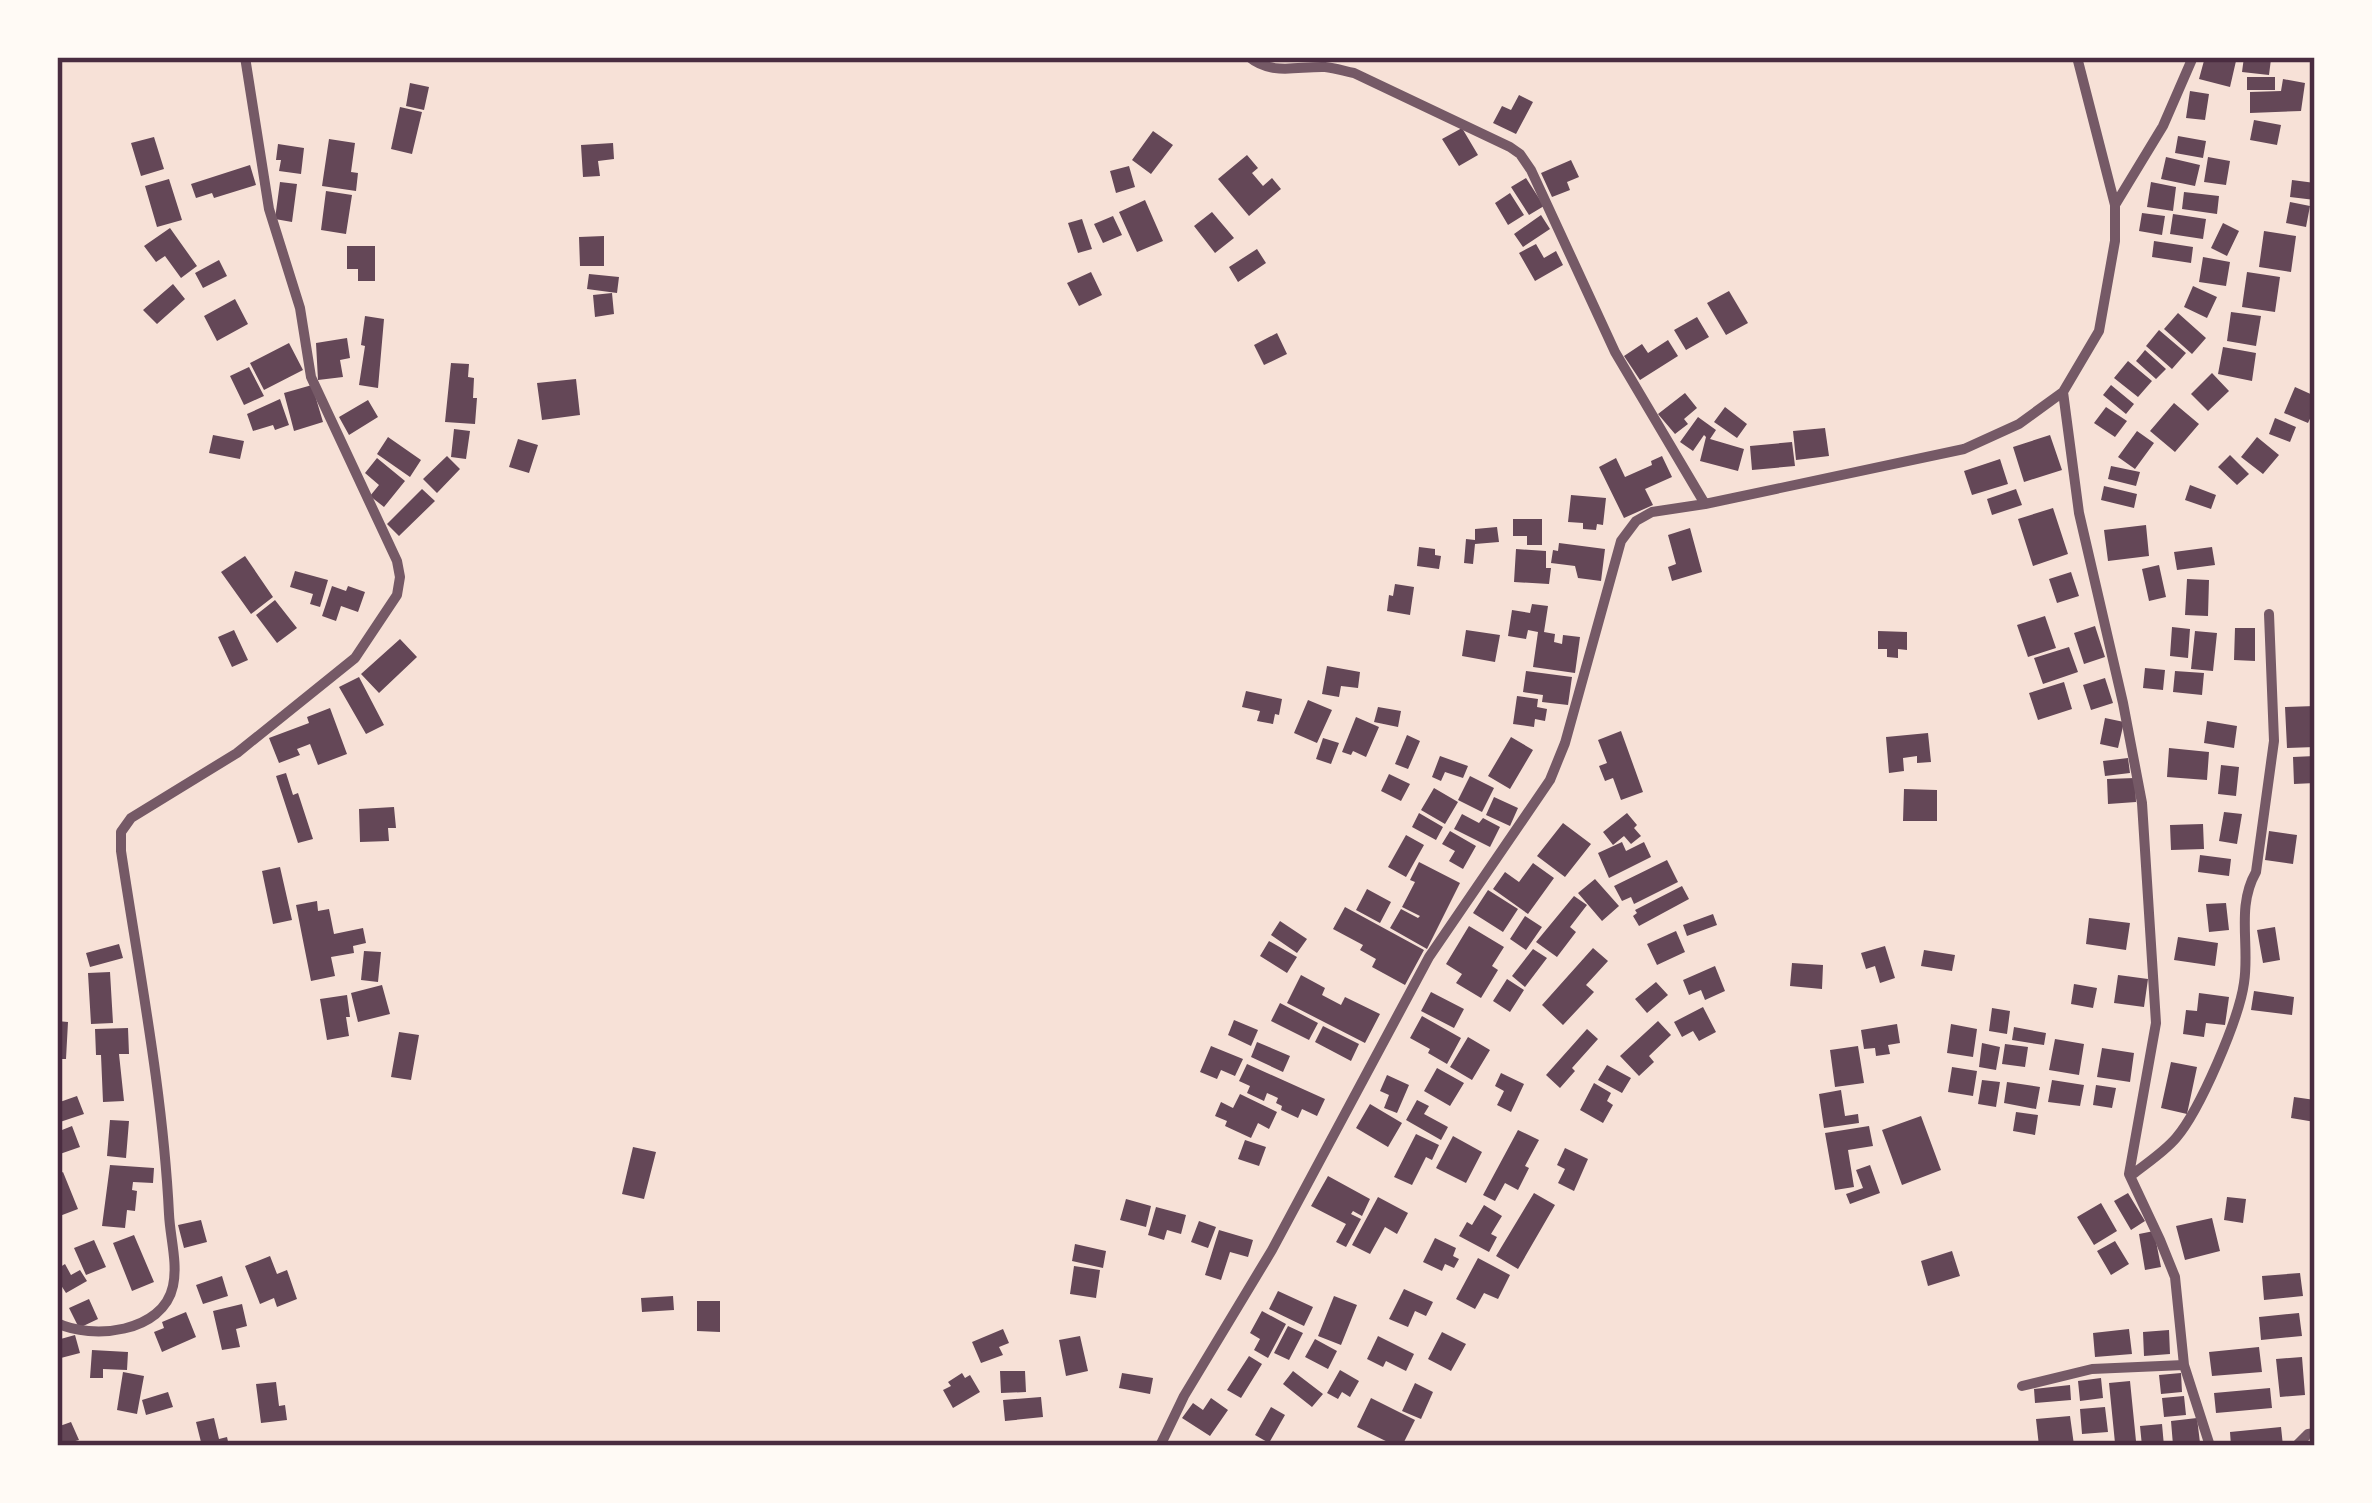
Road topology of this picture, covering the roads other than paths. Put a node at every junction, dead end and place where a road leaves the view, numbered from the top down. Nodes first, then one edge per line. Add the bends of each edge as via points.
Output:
1 (245, 57) edge
2 (1249, 57) edge
3 (2077, 57) edge
4 (2193, 57) edge
5 (2115, 205) junction
6 (2063, 392) junction
7 (1706, 504) junction
8 (2269, 614) dead end
9 (2129, 1174) junction
10 (57, 1322) edge
11 (2184, 1365) junction
12 (2022, 1386) dead end
13 (2315, 1433) edge
14 (1160, 1446) edge
15 (2210, 1446) edge
16 (2296, 1446) edge

1 - 10 street via 268,209 300,308 311,377 400,577 397,596 355,658 121,832 165,1139 172,1291 162,1307 127,1328 90,1333
2 - 7 street via 1274,69 1354,73 1520,154 1615,352
3 - 5 street
4 - 5 street
5 - 6 street via 2099,331
6 - 7 street via 1964,449
6 - 9 street via 2078,513 2142,803 2156,1023
7 - 14 street via 1652,512 1621,541 1550,779 1429,957
8 - 9 street via 2274,741 2244,909 2244,984 2224,1046 2176,1138
9 - 11 street via 2175,1277
11 - 12 street via 2092,1370
11 - 15 street
13 - 16 street

